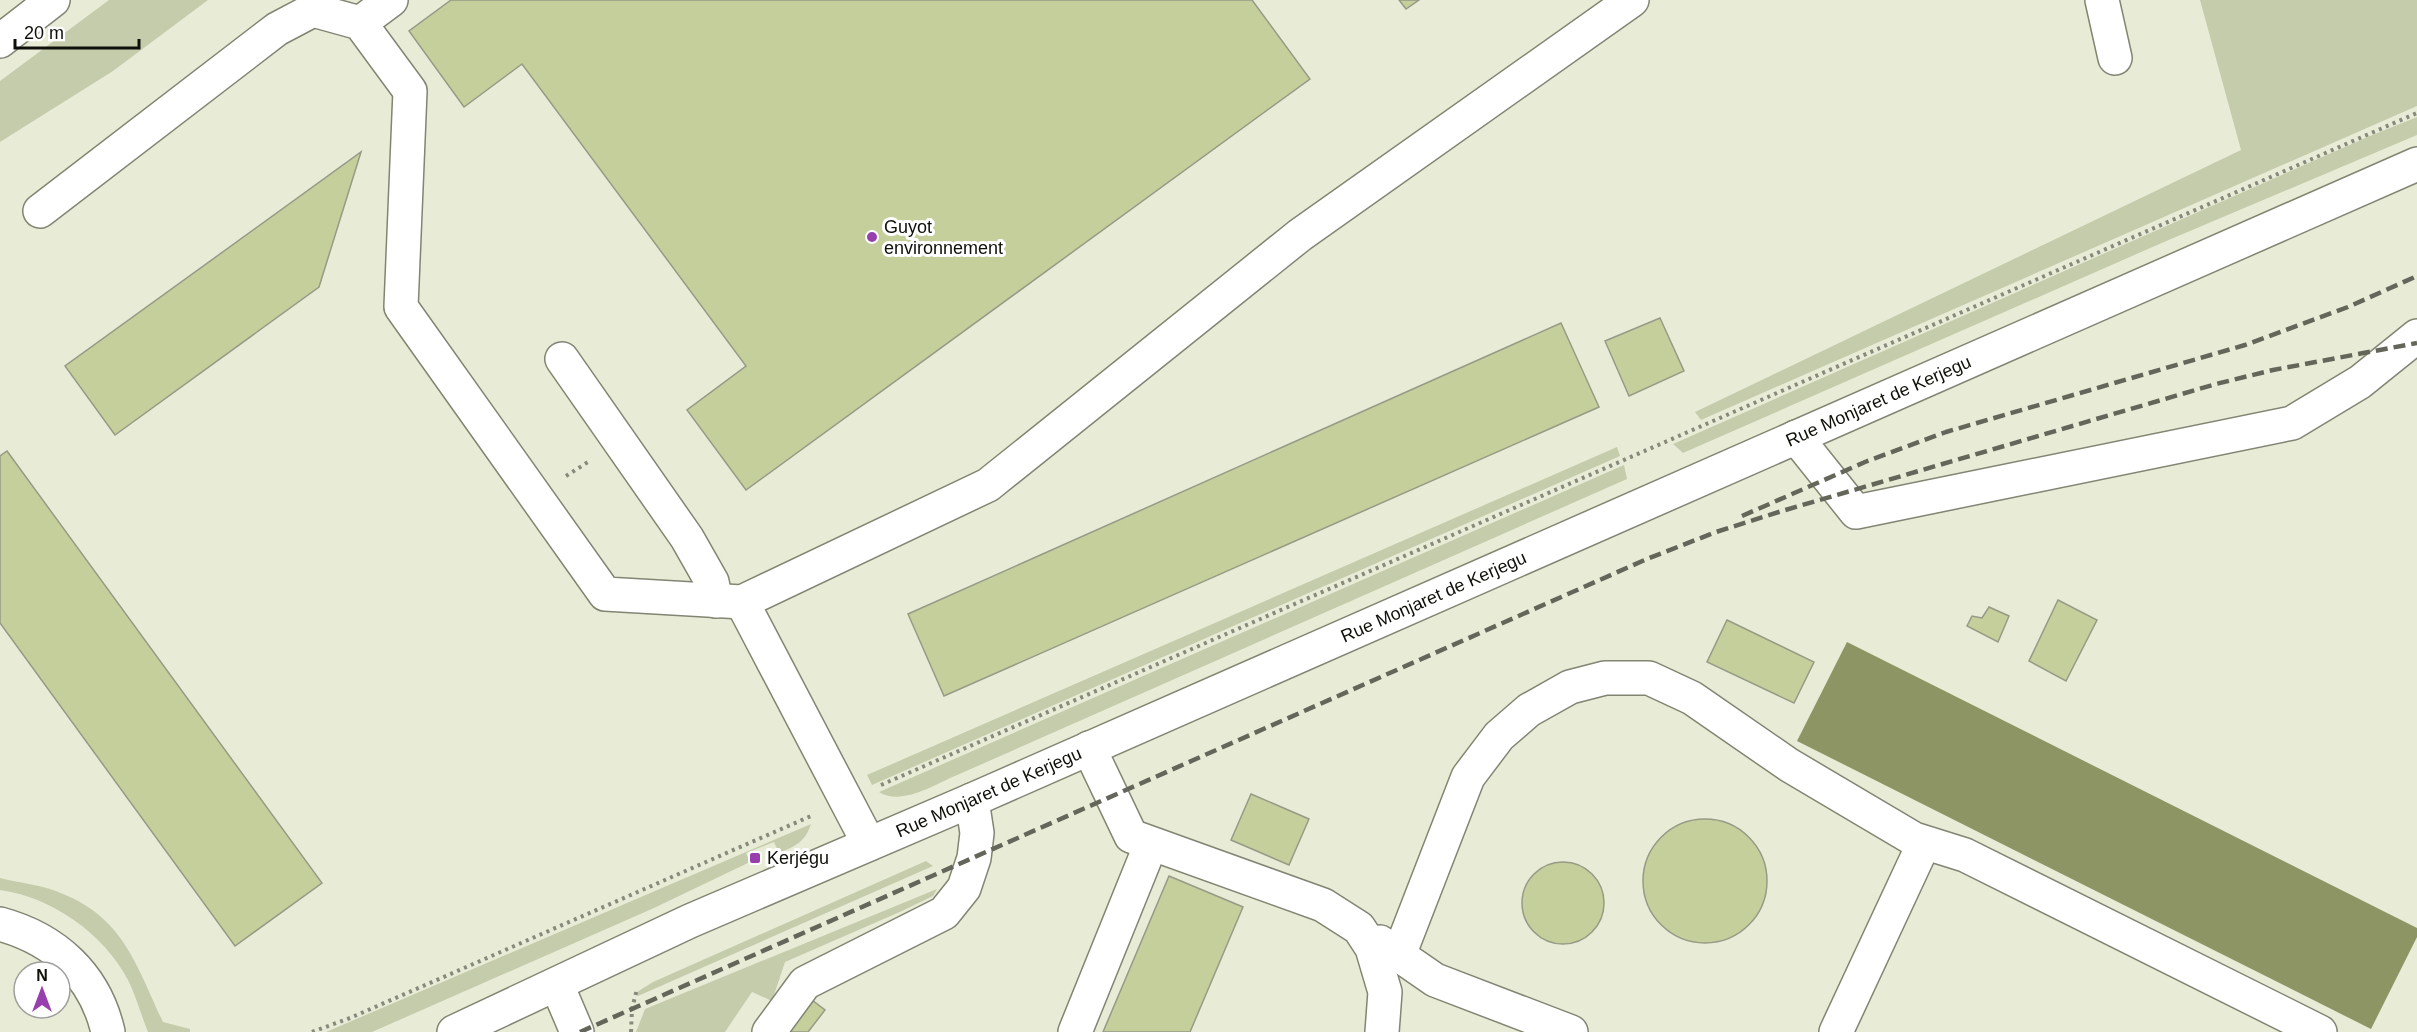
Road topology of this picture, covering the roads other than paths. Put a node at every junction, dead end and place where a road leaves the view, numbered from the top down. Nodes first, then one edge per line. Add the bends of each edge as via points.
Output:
1 (53, 0) edge
2 (391, 0) edge
3 (1632, 0) edge
4 (2102, 0) edge
5 (360, 23) junction
6 (0, 41) edge
7 (2115, 58) dead end
8 (2417, 164) edge
9 (40, 211) dead end
10 (2417, 336) edge
11 (562, 359) dead end
12 (1796, 437) junction
13 (729, 601) junction
14 (1089, 748) junction
15 (972, 800) junction
16 (1924, 843) junction
17 (869, 844) junction
18 (1151, 844) junction
19 (0, 924) edge
20 (1359, 928) junction
21 (1399, 955) junction
22 (557, 985) junction
23 (108, 1032) edge
24 (454, 1032) edge
25 (577, 1032) edge
26 (769, 1032) edge
27 (1075, 1032) edge
28 (1382, 1032) edge
29 (1571, 1032) edge
30 (1836, 1032) edge
31 (2320, 1032) edge

1 - 6 main road
2 - 5 main road
3 - 13 main road via 1300,235 988,484
4 - 7 main road
5 - 9 main road via 313,10 277,29
5 - 13 main road via 410,91 401,307 605,594
8 - 12 main road, Rue Monjaret de Kerjegu
10 - 12 main road via 2360,382 2292,423 1856,512
11 - 13 main road via 687,538 712,582
12 - 14 main road, Rue Monjaret de Kerjegu
13 - 17 main road
14 - 15 main road, Rue Monjaret de Kerjegu
14 - 18 main road via 1131,836
15 - 17 main road, Rue Monjaret de Kerjegu
15 - 26 main road via 977,832 974,858 964,888 944,913 806,983
16 - 21 main road via 1789,765 1692,698 1649,678 1605,678 1570,687 1529,710 1498,736 1480,760 1468,777
16 - 30 main road
16 - 31 main road via 1965,855
17 - 22 main road, Rue Monjaret de Kerjegu via 690,921
18 - 20 main road via 1323,906
18 - 27 main road
19 - 23 main road via 26,931 59,951 86,979 104,1012
20 - 21 main road
20 - 28 main road via 1372,948 1385,992
21 - 29 main road via 1435,980
22 - 24 main road, Rue Monjaret de Kerjegu
22 - 25 main road

